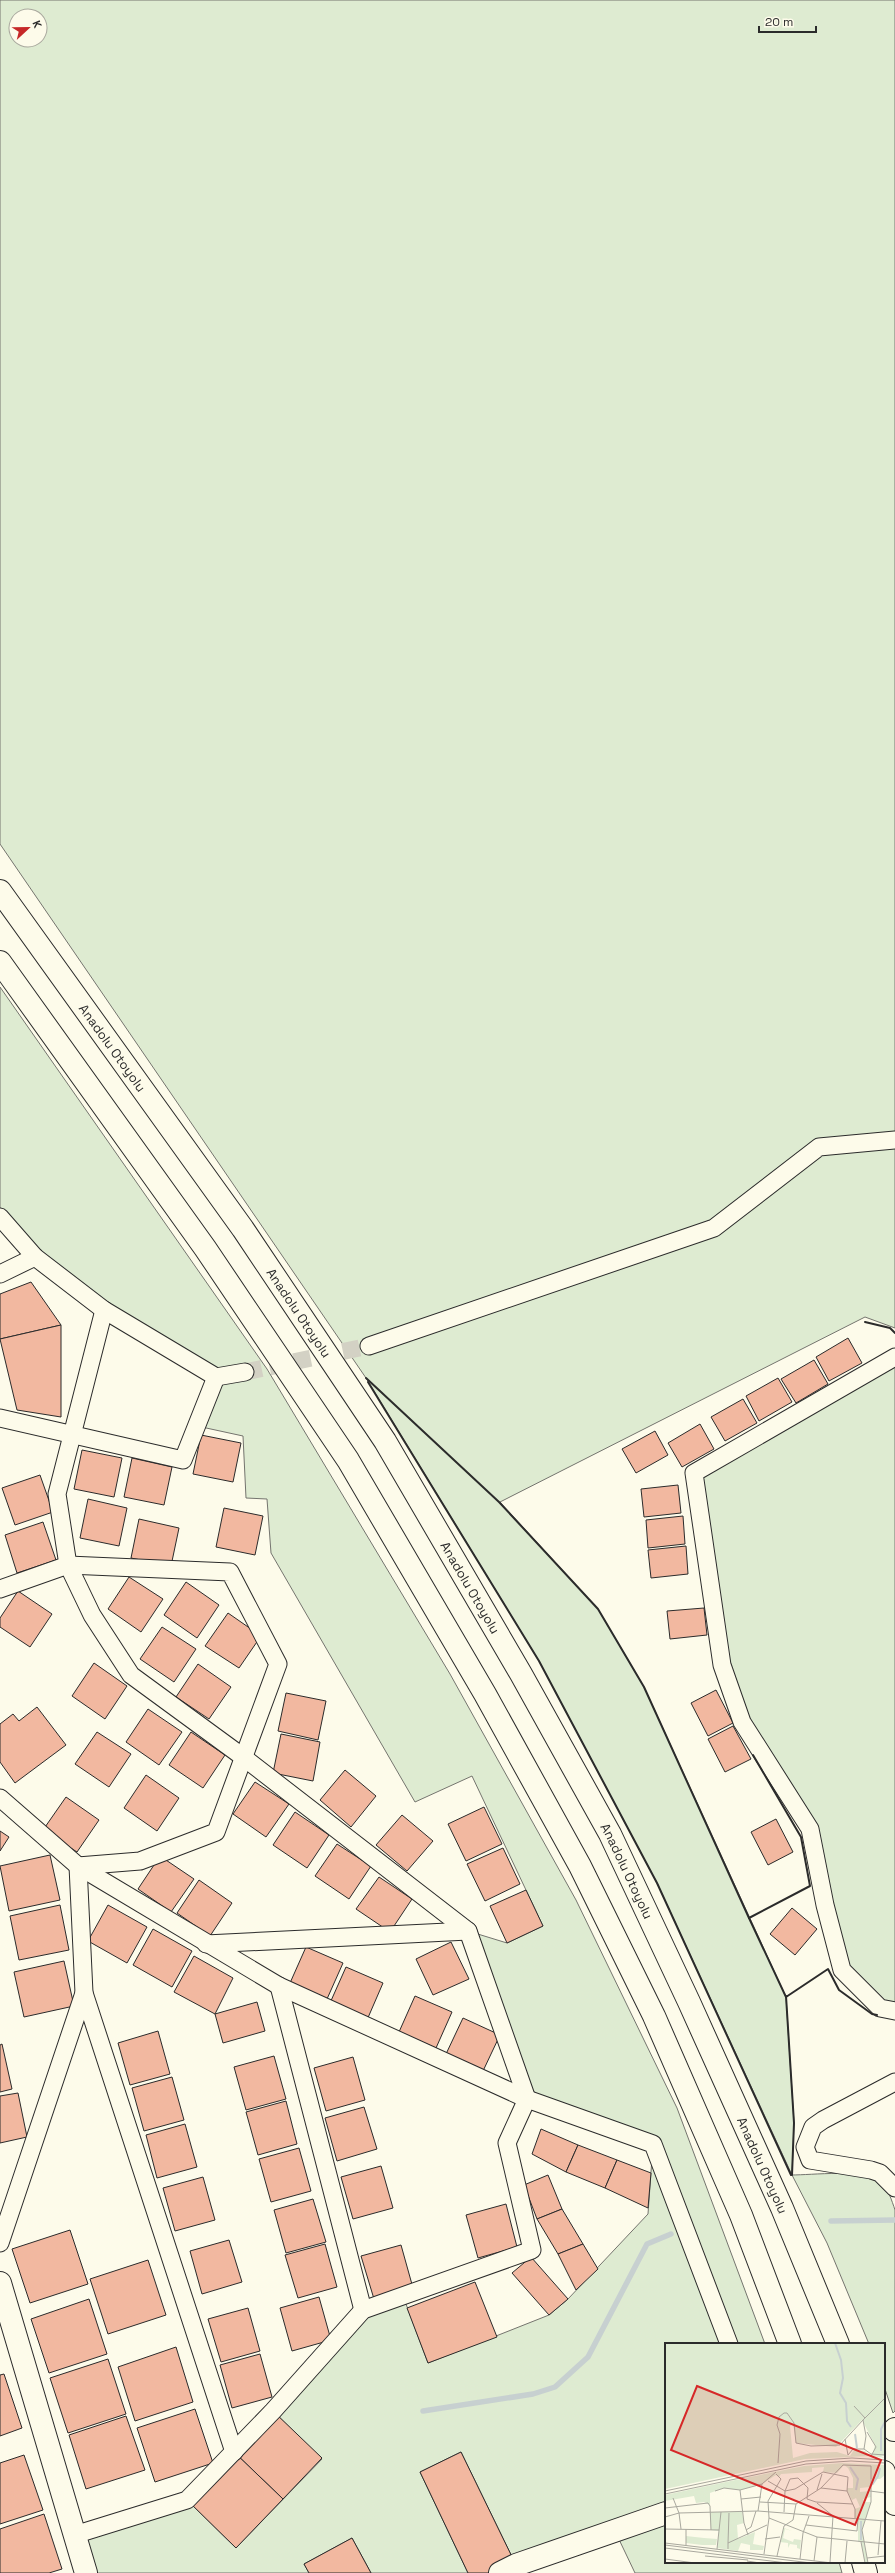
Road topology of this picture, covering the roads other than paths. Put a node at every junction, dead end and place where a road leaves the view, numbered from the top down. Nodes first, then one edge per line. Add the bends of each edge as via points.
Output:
1 (0, 891) edge
2 (0, 962) edge
3 (895, 1140) edge
4 (0, 1217) edge
5 (35, 1257) junction
6 (0, 1274) edge
7 (104, 1310) junction
8 (369, 1346) tunnel mouth
9 (895, 1357) edge
10 (245, 1372) tunnel mouth
11 (216, 1377) junction
12 (0, 1418) edge
13 (71, 1433) junction
14 (68, 1565) junction
15 (0, 1589) edge
16 (243, 1757) junction
17 (0, 1798) edge
18 (78, 1866) junction
19 (468, 1931) junction
20 (206, 1944) junction
21 (279, 1986) junction
22 (84, 1993) junction
23 (895, 2011) edge
24 (895, 2082) edge
25 (527, 2099) junction
26 (895, 2188) edge
27 (0, 2243) edge
28 (0, 2283) edge
29 (363, 2310) junction
30 (729, 2343) edge
31 (790, 2343) edge
32 (838, 2343) edge
33 (234, 2452) junction
34 (885, 2475) edge
35 (895, 2504) edge
36 (665, 2513) edge
37 (74, 2535) junction
38 (863, 2563) edge
39 (86, 2573) edge
40 (500, 2573) edge
41 (866, 2573) edge

1 - 32 main road, Anadolu Otoyolu via 248,1235 385,1441 522,1674 610,1834 686,1995 782,2208
2 - 31 main road via 205,1248 348,1460 485,1694 580,1866 654,2016 741,2215
3 - 8 street via 819,1147 714,1228
4 - 5 street
5 - 6 street
5 - 7 street
7 - 11 street
7 - 13 street
9 - 23 street via 694,1473 722,1666 742,1722 810,1829 825,1905 842,1970 880,2008
10 - 11 street
11 - 13 street via 183,1460
12 - 13 street
13 - 14 street via 57,1494
14 - 15 street
14 - 16 street via 92,1615 131,1675
14 - 16 street via 230,1572 278,1664
16 - 18 street via 216,1832 140,1861
16 - 19 street
17 - 18 street
18 - 20 street
18 - 22 street
19 - 20 street
19 - 25 street
20 - 21 street
21 - 25 street
21 - 29 street
22 - 27 street
22 - 33 street
24 - 26 street via 818,2124 808,2136 805,2147 810,2160 872,2170 880,2173
25 - 29 street via 507,2143 532,2250
25 - 30 street via 653,2144
28 - 37 main road
29 - 33 street
33 - 37 street via 188,2500
34 - 35 main road
36 - 40 main road via 516,2565
37 - 39 main road
38 - 41 main road

